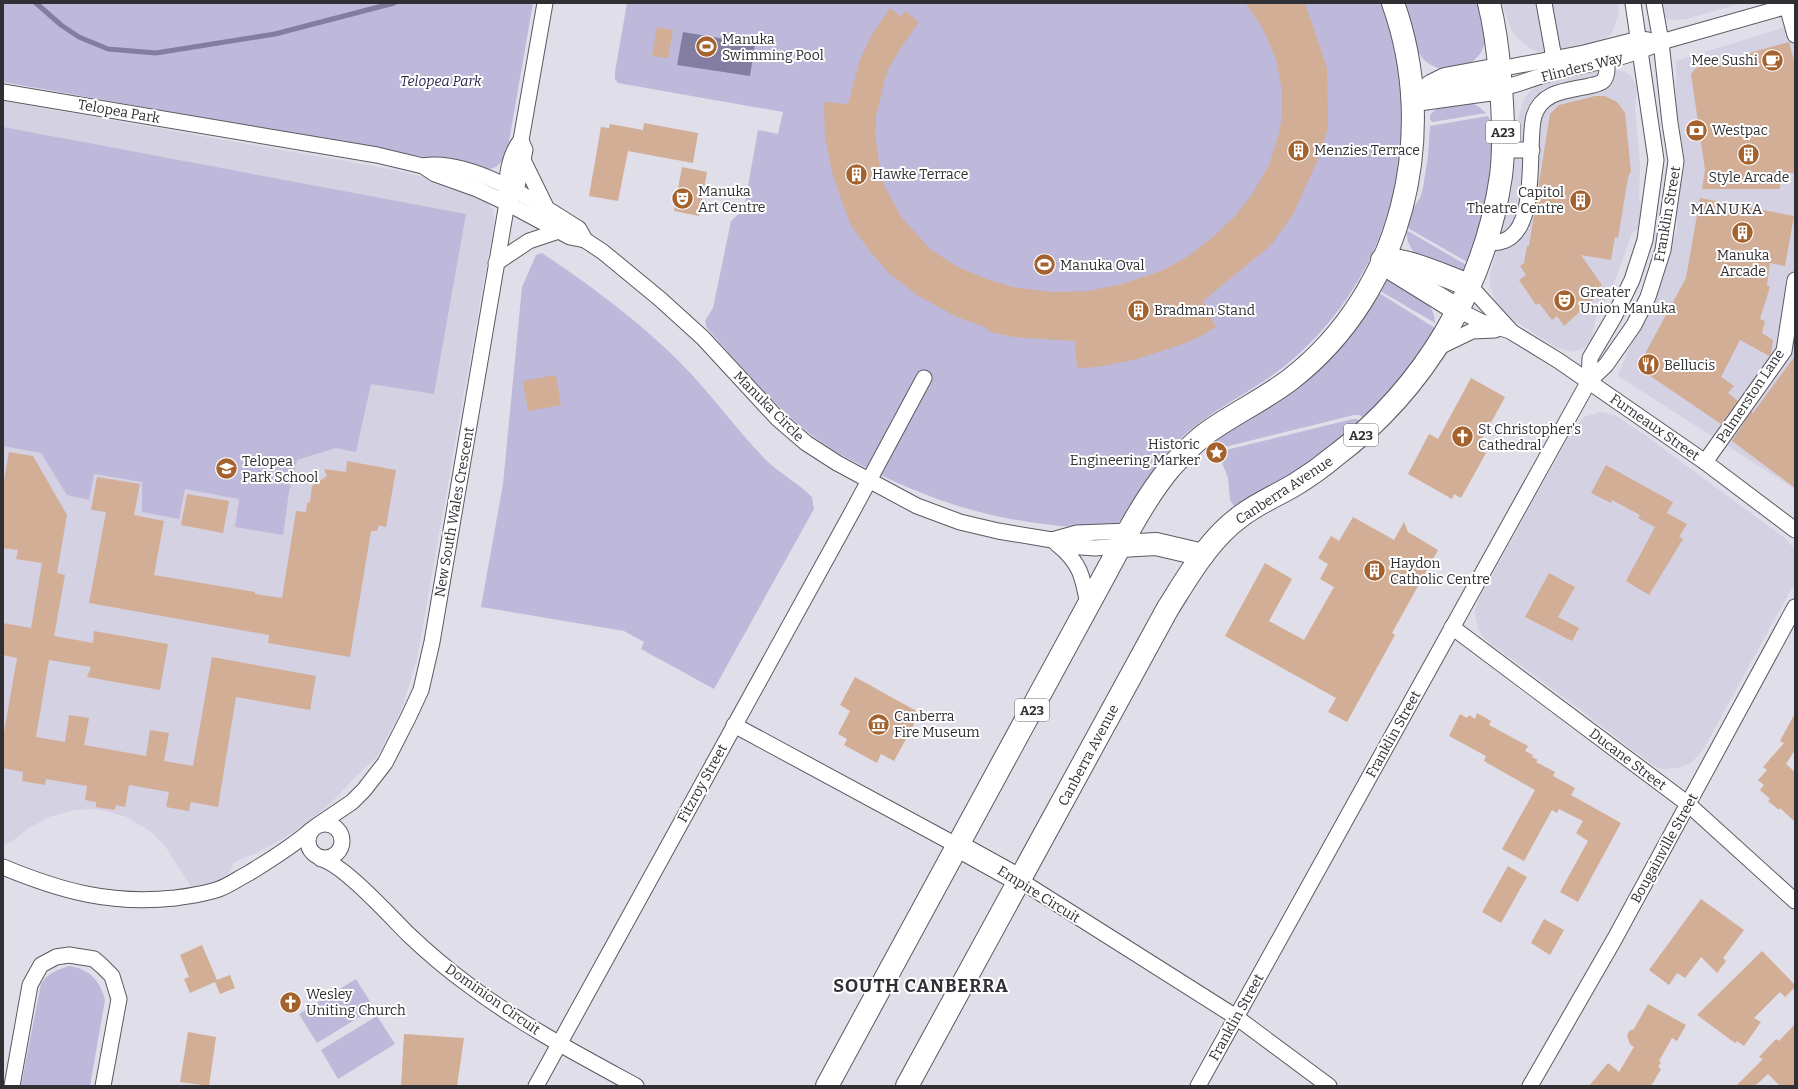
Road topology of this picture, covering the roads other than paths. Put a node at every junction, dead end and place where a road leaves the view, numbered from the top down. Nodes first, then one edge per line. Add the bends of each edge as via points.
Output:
1 (546, 3) edge
2 (1393, 3) edge
3 (1489, 3) edge
4 (1544, 3) edge
5 (1633, 3) edge
6 (1654, 3) edge
7 (1791, 5) edge
8 (1795, 35) edge
9 (1661, 42) junction
10 (1640, 45) junction
11 (1607, 60) junction
12 (1555, 65) junction
13 (1500, 78) junction
14 (3, 92) edge
15 (1413, 99) junction
16 (521, 140) junction
17 (1503, 150) junction
18 (1532, 150) junction
19 (523, 160) junction
20 (510, 193) junction
21 (548, 209) junction
22 (559, 231) junction
23 (585, 240) junction
24 (1484, 242) junction
25 (1382, 262) junction
26 (496, 263) junction
27 (1795, 280) edge
28 (1469, 285) junction
29 (1458, 310) junction
30 (1509, 331) junction
31 (1437, 348) junction
32 (1789, 353) edge
33 (924, 378) dead end
34 (1589, 381) junction
35 (1705, 462) junction
36 (869, 481) junction
37 (1795, 530) edge
38 (1125, 539) junction
39 (1052, 540) junction
40 (1203, 554) junction
41 (1088, 605) junction
42 (1795, 607) edge
43 (1452, 627) junction
44 (734, 725) junction
45 (352, 802) junction
46 (1688, 804) junction
47 (314, 828) junction
48 (342, 841) junction
49 (958, 846) junction
50 (322, 858) junction
51 (3, 867) edge
52 (1020, 881) junction
53 (365, 892) junction
54 (1795, 901) edge
55 (1236, 1017) junction
56 (559, 1044) junction
57 (10, 1079) edge
58 (103, 1086) edge
59 (536, 1086) edge
60 (636, 1086) edge
61 (827, 1086) edge
62 (907, 1086) edge
63 (1198, 1086) edge
64 (1329, 1086) edge
65 (1530, 1086) edge

1 - 16 street, New South Wales Crescent
2 - 15 highway, A23 via 1408,52
3 - 13 highway, Canberra Avenue / A23 via 1496,35
4 - 12 street
5 - 10 street, Franklin Street
6 - 9 street, Franklin Street
7 - 8 street
7 - 9 street, Flinders Way
9 - 10 street, Flinders Way
9 - 34 street, Franklin Street via 1676,161 1663,250 1648,296 1634,324 1606,365
10 - 11 street, Flinders Way
10 - 12 street, Flinders Way
10 - 34 street, Franklin Street via 1656,160 1645,240 1626,292 1590,358
11 - 12 street, Flinders Way
11 - 18 street via 1607,74 1603,81 1551,94 1542,101 1534,117
12 - 13 street, Flinders Way via 1513,86
13 - 15 highway
13 - 17 highway, Canberra Avenue / A23
14 - 20 street, Telopea Park via 377,155 423,166 435,174 477,189
15 - 25 highway, A23 via 1412,154 1406,192
16 - 19 street, New South Wales Crescent via 525,150
16 - 20 street, New South Wales Crescent via 516,147
17 - 18 street
17 - 24 highway, Canberra Avenue / A23 via 1495,204
18 - 24 street via 1529,193 1519,228 1500,242
19 - 20 street, New South Wales Crescent
19 - 21 street
20 - 21 street, Manuka Circle
20 - 22 street, Manuka Circle
20 - 26 street, New South Wales Crescent
21 - 23 street, Manuka Circle via 579,228
22 - 23 street, Manuka Circle via 570,237
22 - 26 street via 529,241
23 - 36 street, Manuka Circle via 660,299 703,338 777,418 806,443
24 - 28 highway, Canberra Avenue / A23
25 - 28 highway via 1405,262
25 - 29 highway
25 - 38 highway, A23 via 1361,304 1331,341 1291,379 1207,432 1170,468
26 - 45 street, New South Wales Crescent via 432,642 421,690 385,763
27 - 32 street, Palmerston Lane
28 - 29 highway, Canberra Avenue / A23
28 - 30 street, Furneaux Street
29 - 30 street, Furneaux Street
29 - 31 highway, Canberra Avenue / A23
30 - 31 street via 1472,331
30 - 34 street, Furneaux Street
31 - 40 highway, Canberra Avenue / A23 via 1399,397 1369,428 1335,457 1239,517
32 - 35 street, Palmerston Lane
33 - 36 street, Fitzroy Street
34 - 35 street, Furneaux Street
34 - 43 street, Franklin Street
35 - 37 street, Furneaux Street
36 - 39 street, Manuka Circle via 917,506 960,522
36 - 44 street, Fitzroy Street
38 - 39 street, Manuka Circle via 1077,533
38 - 40 highway via 1156,532 1175,535
38 - 41 highway, A23
39 - 41 street via 1076,562 1083,577
40 - 52 highway, Canberra Avenue / A23 via 1168,608
41 - 49 highway, A23
42 - 46 street, Bougainville Street
43 - 46 street, Ducane Street
43 - 55 street, Franklin Street
44 - 49 street, Empire Circuit
44 - 56 street, Fitzroy Street
45 - 47 street, New South Wales Crescent
45 - 48 street, New South Wales Crescent via 342,828
46 - 54 street, Ducane Street
46 - 65 street, Bougainville Street
47 - 48 street via 325,824 333,826 339,831
47 - 50 street via 307,839 308,847 312,854
47 - 51 street, New South Wales Crescent via 292,846 226,886 187,896 116,900 92,896 27,877
48 - 50 street via 334,856
48 - 53 street, Dominion Circuit via 345,861
49 - 52 highway, Empire Circuit
49 - 61 highway, A23
50 - 53 street, Dominion Circuit via 338,868
52 - 55 street, Empire Circuit
52 - 62 highway, Canberra Avenue / A23
53 - 56 street, Dominion Circuit via 431,955 471,987 509,1014
55 - 63 street, Franklin Street
55 - 64 street, Empire Circuit
56 - 59 street, Fitzroy Street
56 - 60 street, Dominion Circuit
57 - 58 street via 30,985 41,965 56,956 69,955 94,959 102,966 112,976 119,999

